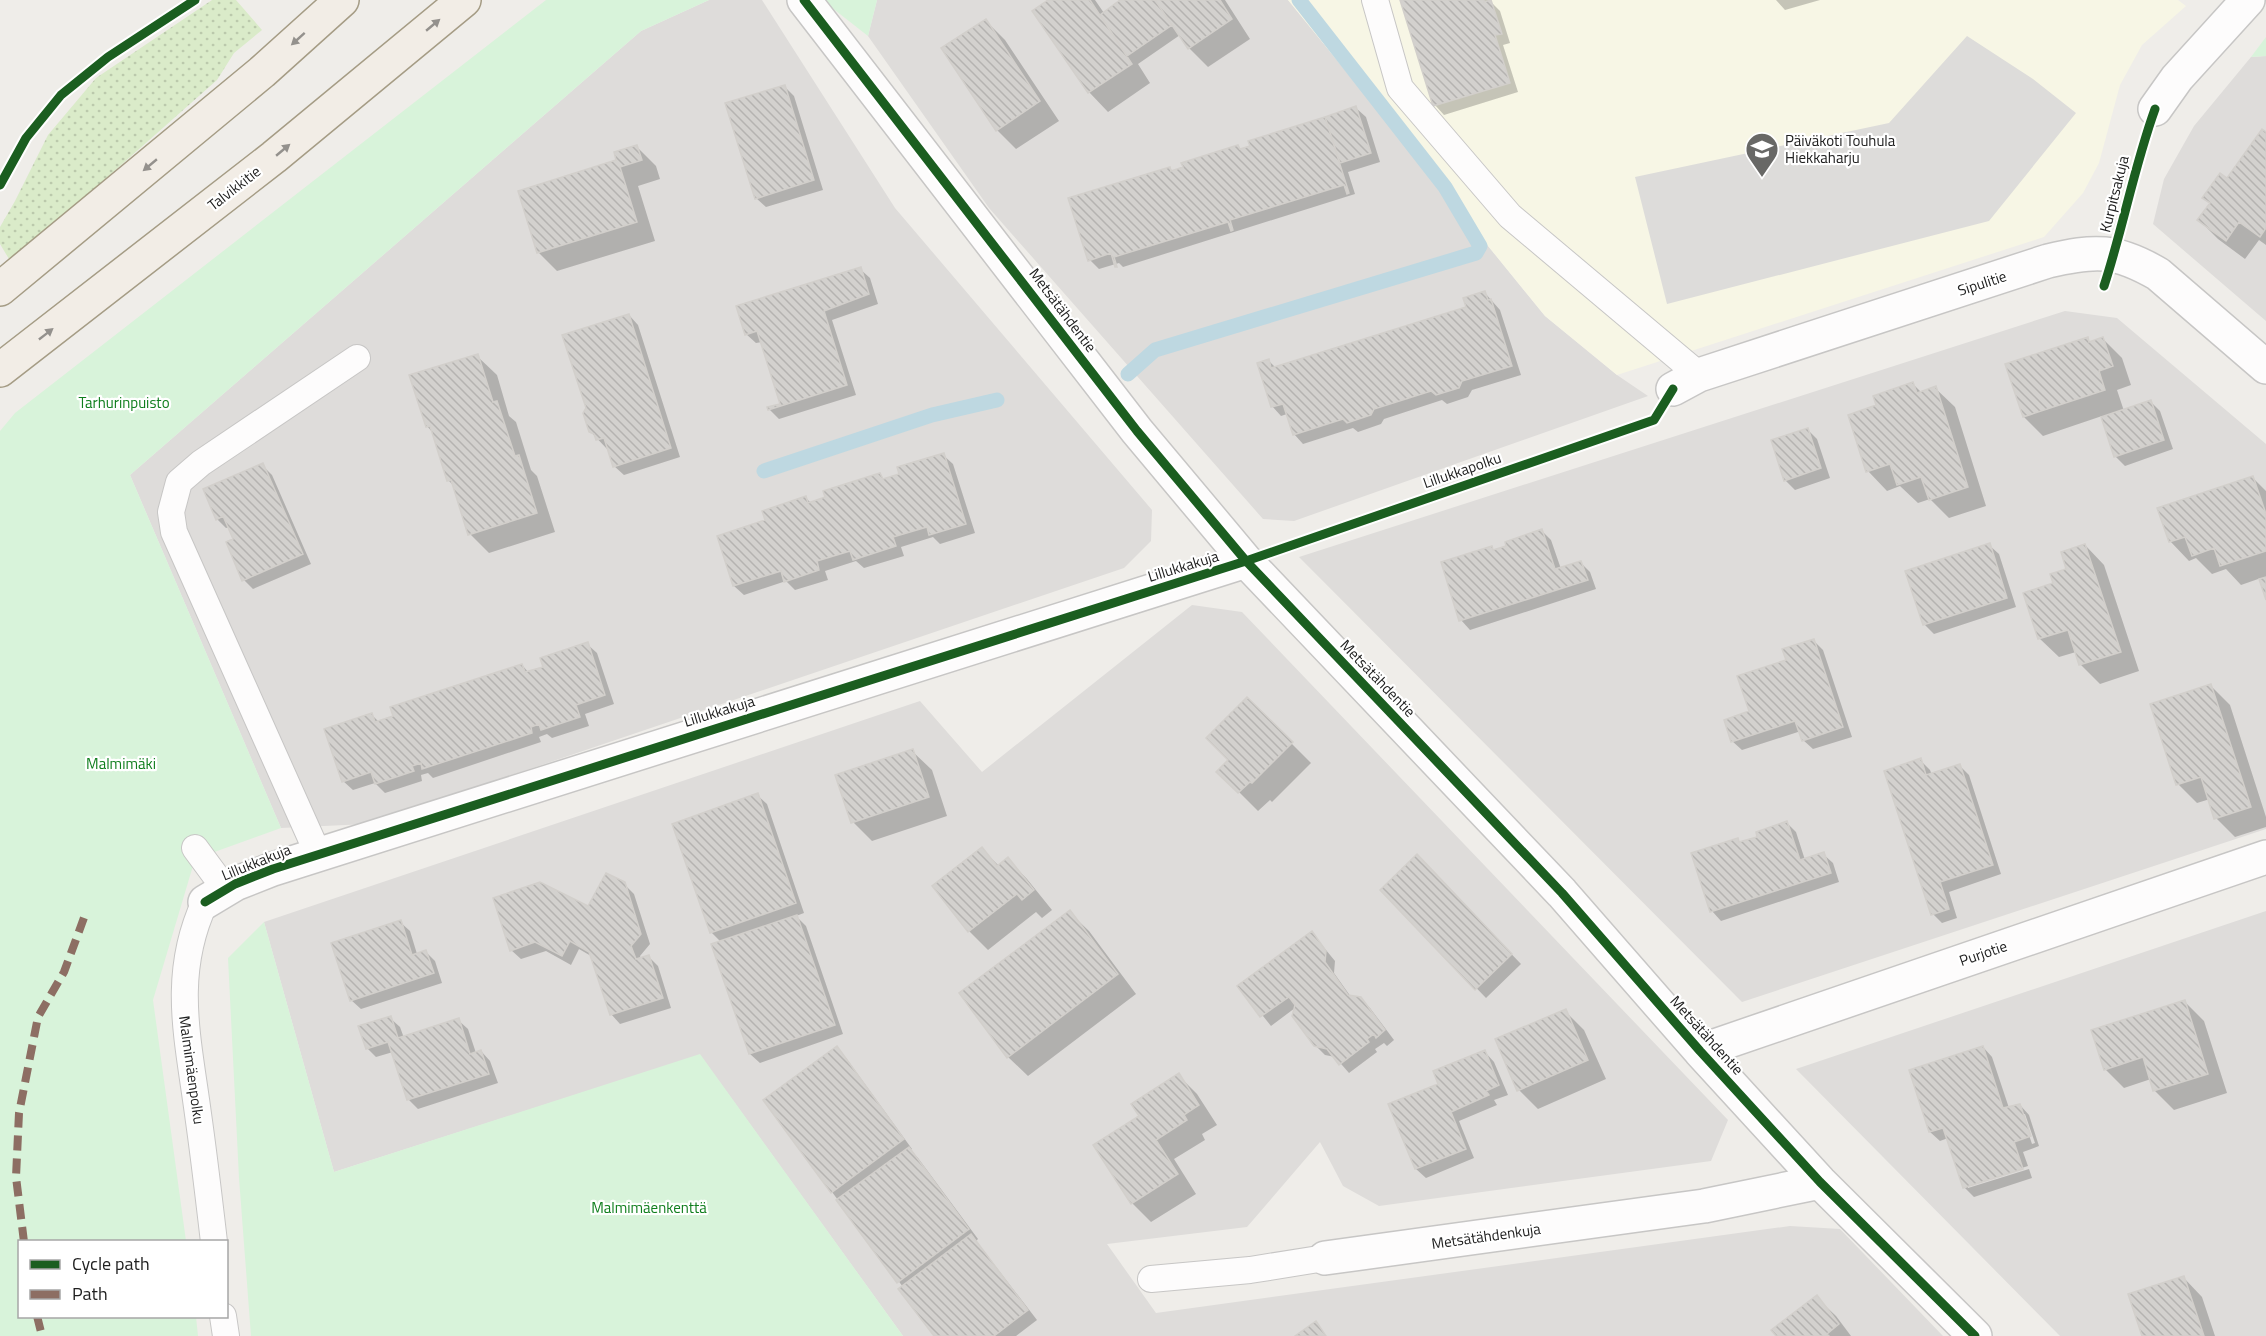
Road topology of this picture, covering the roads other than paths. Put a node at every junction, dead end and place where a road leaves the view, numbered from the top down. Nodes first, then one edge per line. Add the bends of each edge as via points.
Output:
1 (342, 0) edge
2 (464, 0) edge
3 (804, 0) edge
4 (1375, 0) edge
5 (2248, 0) edge
6 (2154, 110) dead end
7 (0, 289) edge
8 (357, 358) dead end
9 (2266, 367) edge
10 (0, 370) edge
11 (1686, 382) joint
12 (1246, 561) junction
13 (195, 848) dead end
14 (318, 854) junction
15 (2266, 857) edge
16 (216, 896) junction
17 (1700, 1051) junction
18 (1820, 1182) junction
19 (214, 1240) edge
20 (1324, 1258) joint
21 (1151, 1279) dead end
22 (223, 1318) edge
23 (226, 1336) edge
24 (1976, 1336) edge

1 -> 7 main road via 262,72
10 -> 2 main road, Talvikkitie via 274,157
3 - 12 street, Metsätähdentie via 1137,431
4 - 11 lane via 1400,88 1510,216
5 - 6 street via 2177,78
8 - 14 lane via 201,463 179,482 171,512 174,532
9 - 11 street, Sipulitie via 2158,273 2115,254 2093,253 2048,261
12 - 14 street, Lillukkakuja
12 - 17 street, Metsätähdentie via 1562,893
13 - 16 lane
14 - 16 street, Lillukkakuja via 273,869
15 - 17 street, Purjotie
16 - 19 lane, Malmimäenpolku via 194,926 185,972 184,1017
17 - 18 street, Metsätähdentie
18 - 20 street, Metsätähdenkuja via 1704,1206
18 - 24 street, Metsätähdentie
20 - 21 lane, Metsätähdenkuja
22 - 23 lane

